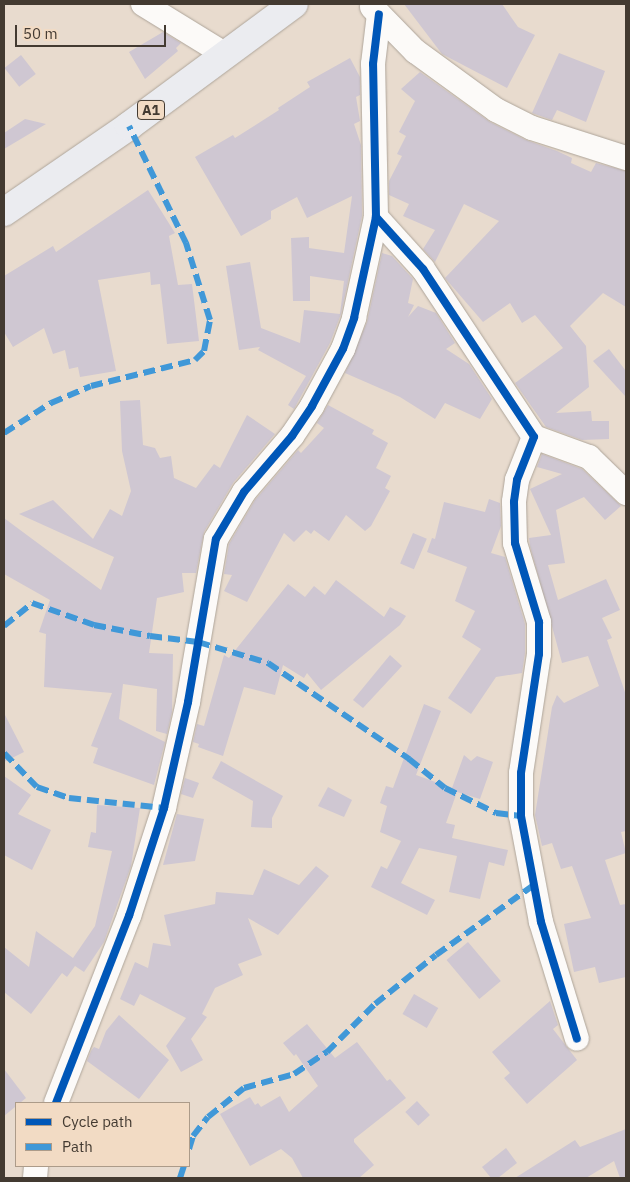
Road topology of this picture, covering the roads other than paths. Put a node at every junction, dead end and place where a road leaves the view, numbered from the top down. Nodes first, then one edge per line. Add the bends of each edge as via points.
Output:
1 (143, 4) edge
2 (294, 4) edge
3 (374, 9) edge
4 (226, 55) junction
5 (626, 158) edge
6 (4, 212) edge
7 (376, 217) junction
8 (534, 437) junction
9 (626, 493) edge
10 (577, 1040) dead end
11 (56, 1102) edge

1 - 4 street
2 - 4 highway, A1
3 - 5 street via 415,51 496,110 532,128
3 - 7 street
4 - 6 highway, A1
7 - 8 street via 423,269
7 - 11 street via 354,318 328,378 292,436 244,492 216,539 188,702 164,808 129,916
8 - 9 street via 589,457
8 - 10 street via 517,480 514,502 515,543 538,622 538,654 521,773 521,816 541,922

